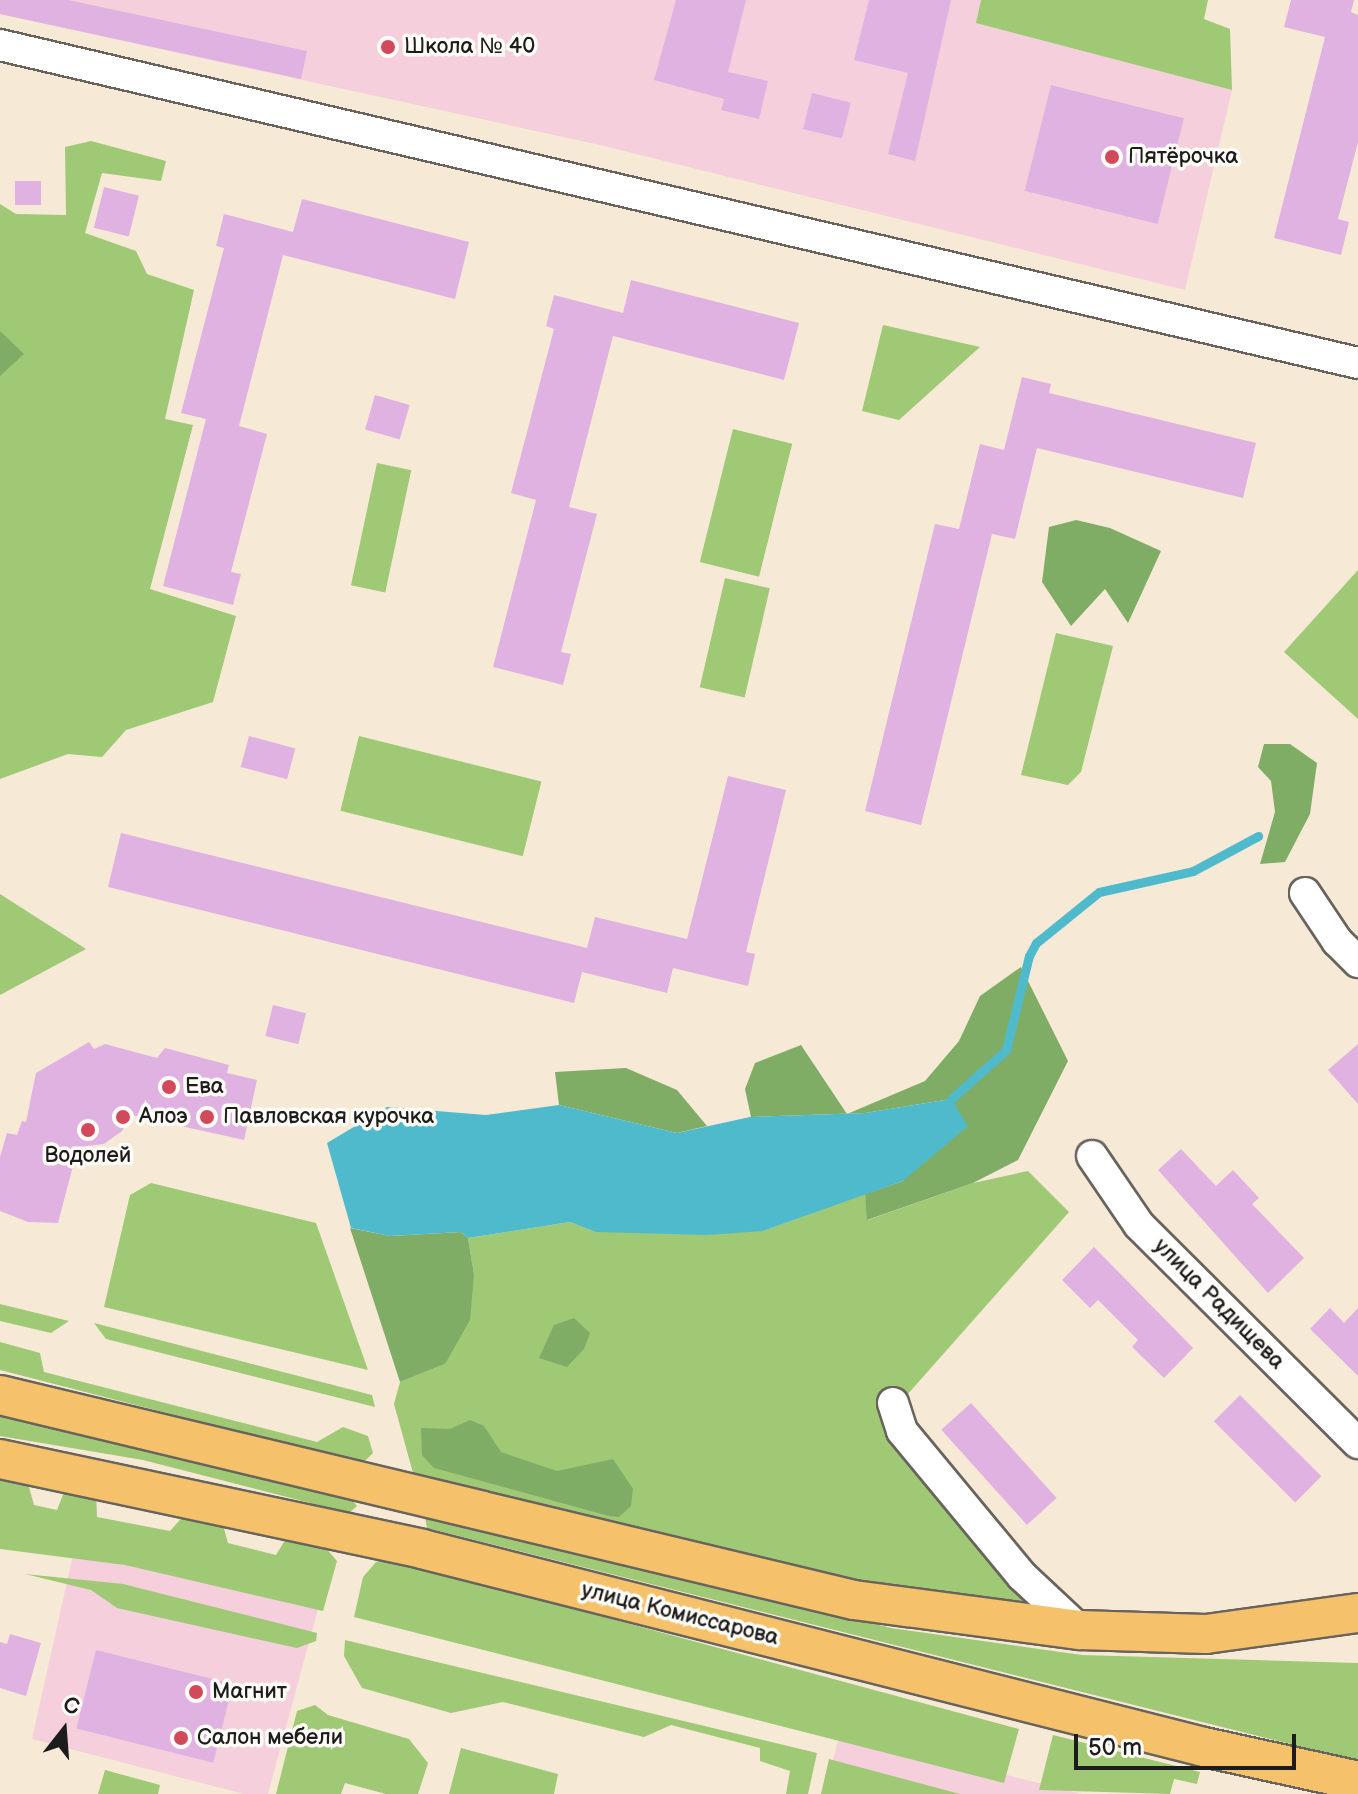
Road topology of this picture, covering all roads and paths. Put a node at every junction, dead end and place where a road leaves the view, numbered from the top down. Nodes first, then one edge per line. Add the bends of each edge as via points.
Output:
1 (0, 45) edge
2 (1358, 363) edge
3 (1305, 893) dead end
4 (1358, 962) edge
5 (1092, 1156) dead end
6 (0, 1395) edge
7 (893, 1403) dead end
8 (1358, 1443) edge
9 (0, 1459) edge
10 (1358, 1613) edge
11 (1080, 1630) junction
12 (1358, 1781) edge

1 - 2 street
3 - 4 street
5 - 8 street, улица Радищева via 1139,1225
6 - 11 main road via 854,1600
7 - 11 street via 902,1431 1022,1576
9 - 12 main road, улица Комиссарова via 422,1549 1204,1747
10 - 11 main road via 1206,1634

